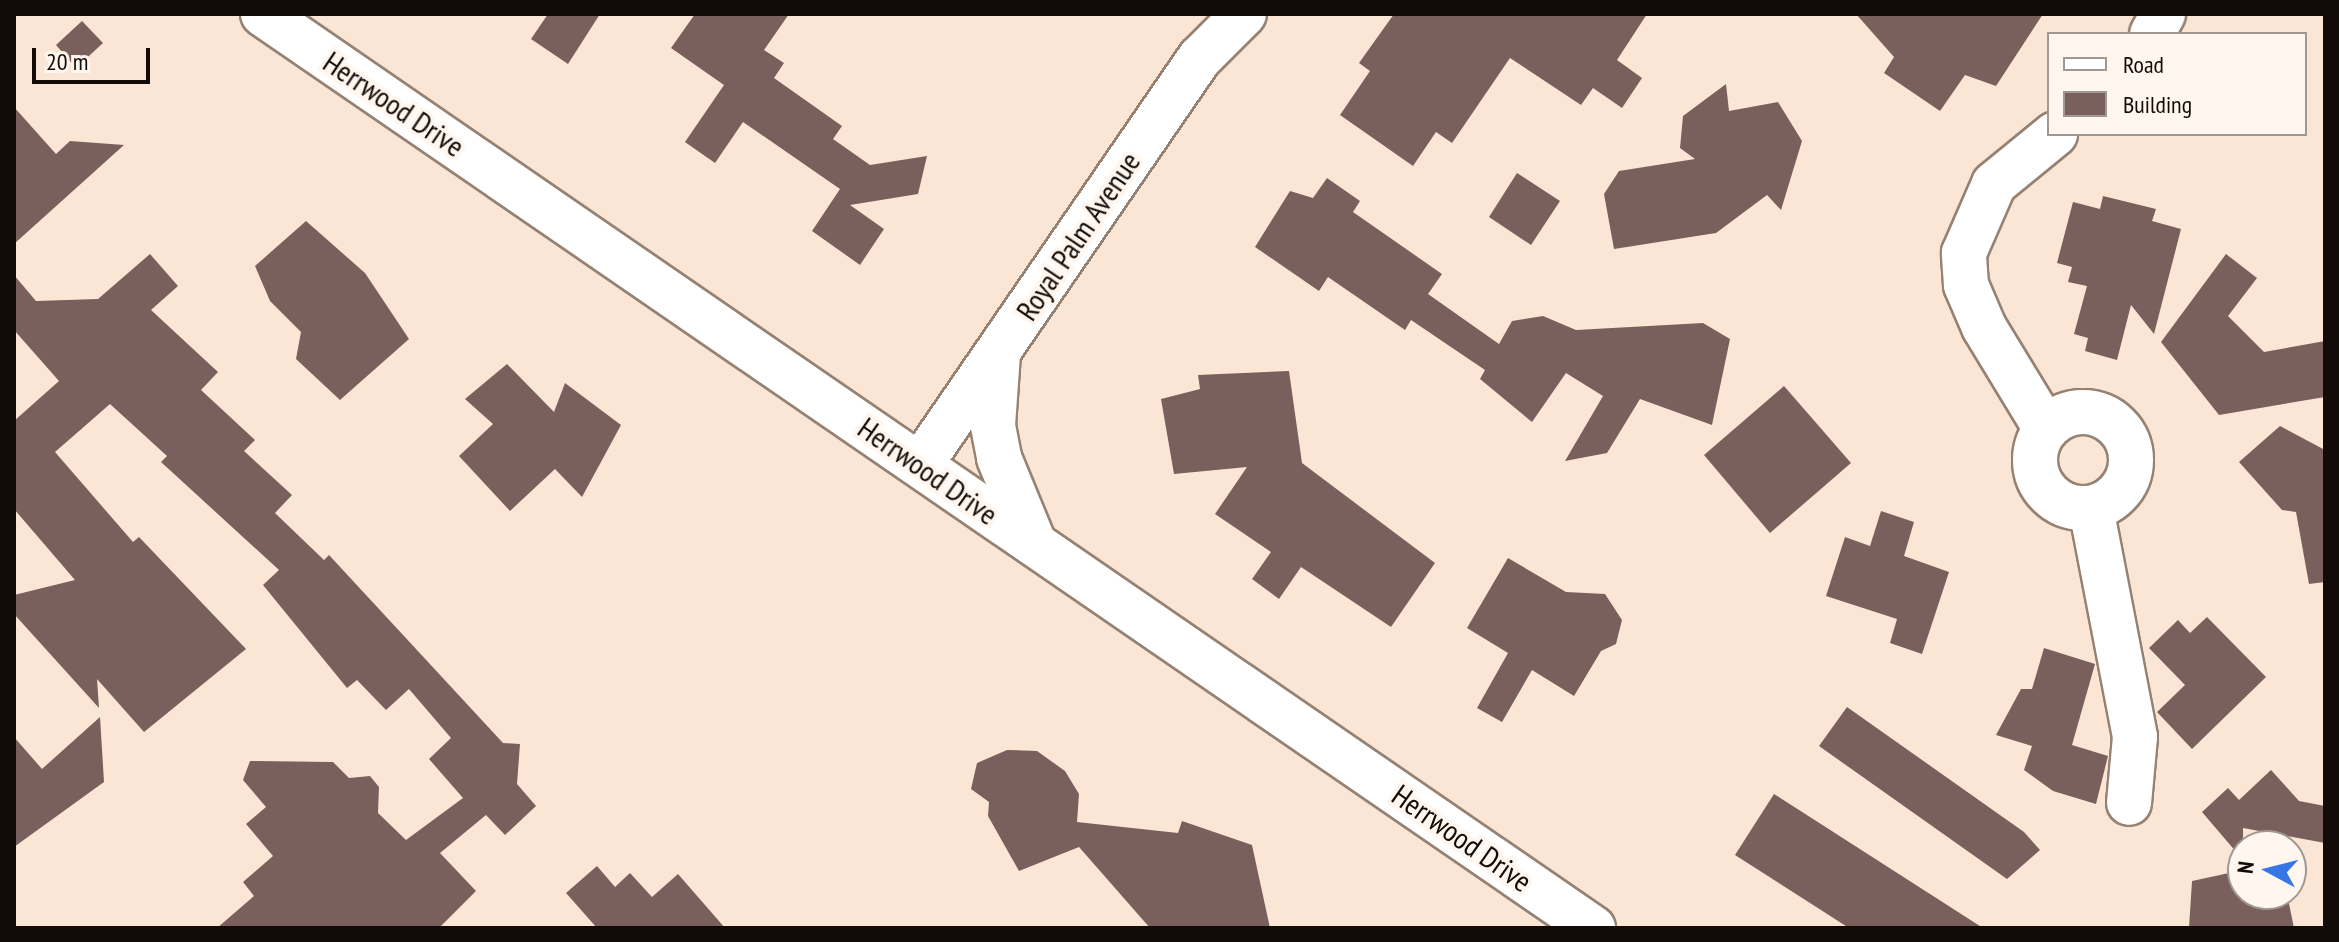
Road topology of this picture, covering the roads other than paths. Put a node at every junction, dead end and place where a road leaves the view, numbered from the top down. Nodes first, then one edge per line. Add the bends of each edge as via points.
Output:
1 (263, 14) edge
2 (1244, 14) edge
3 (2163, 14) edge
4 (2153, 32) edge
5 (2053, 136) edge
6 (998, 354) junction
7 (2046, 429) junction
8 (920, 465) junction
9 (2091, 508) junction
10 (1034, 544) junction
11 (2129, 803) dead end
12 (1593, 928) edge

1 - 8 street, Herrwood Drive
2 - 6 street, Royal Palm Avenue via 1200,58
3 - 4 street
5 - 7 street via 1994,184 1964,253 1966,285 1984,327
6 - 8 street, Royal Palm Avenue
6 - 10 street via 997,448
7 - 9 street via 2035,460 2037,476 2058,502
7 - 9 street via 2059,418 2092,412 2108,418 2129,444 2120,491
8 - 10 street, Herrwood Drive
9 - 11 street via 2135,737
10 - 12 street, Herrwood Drive

